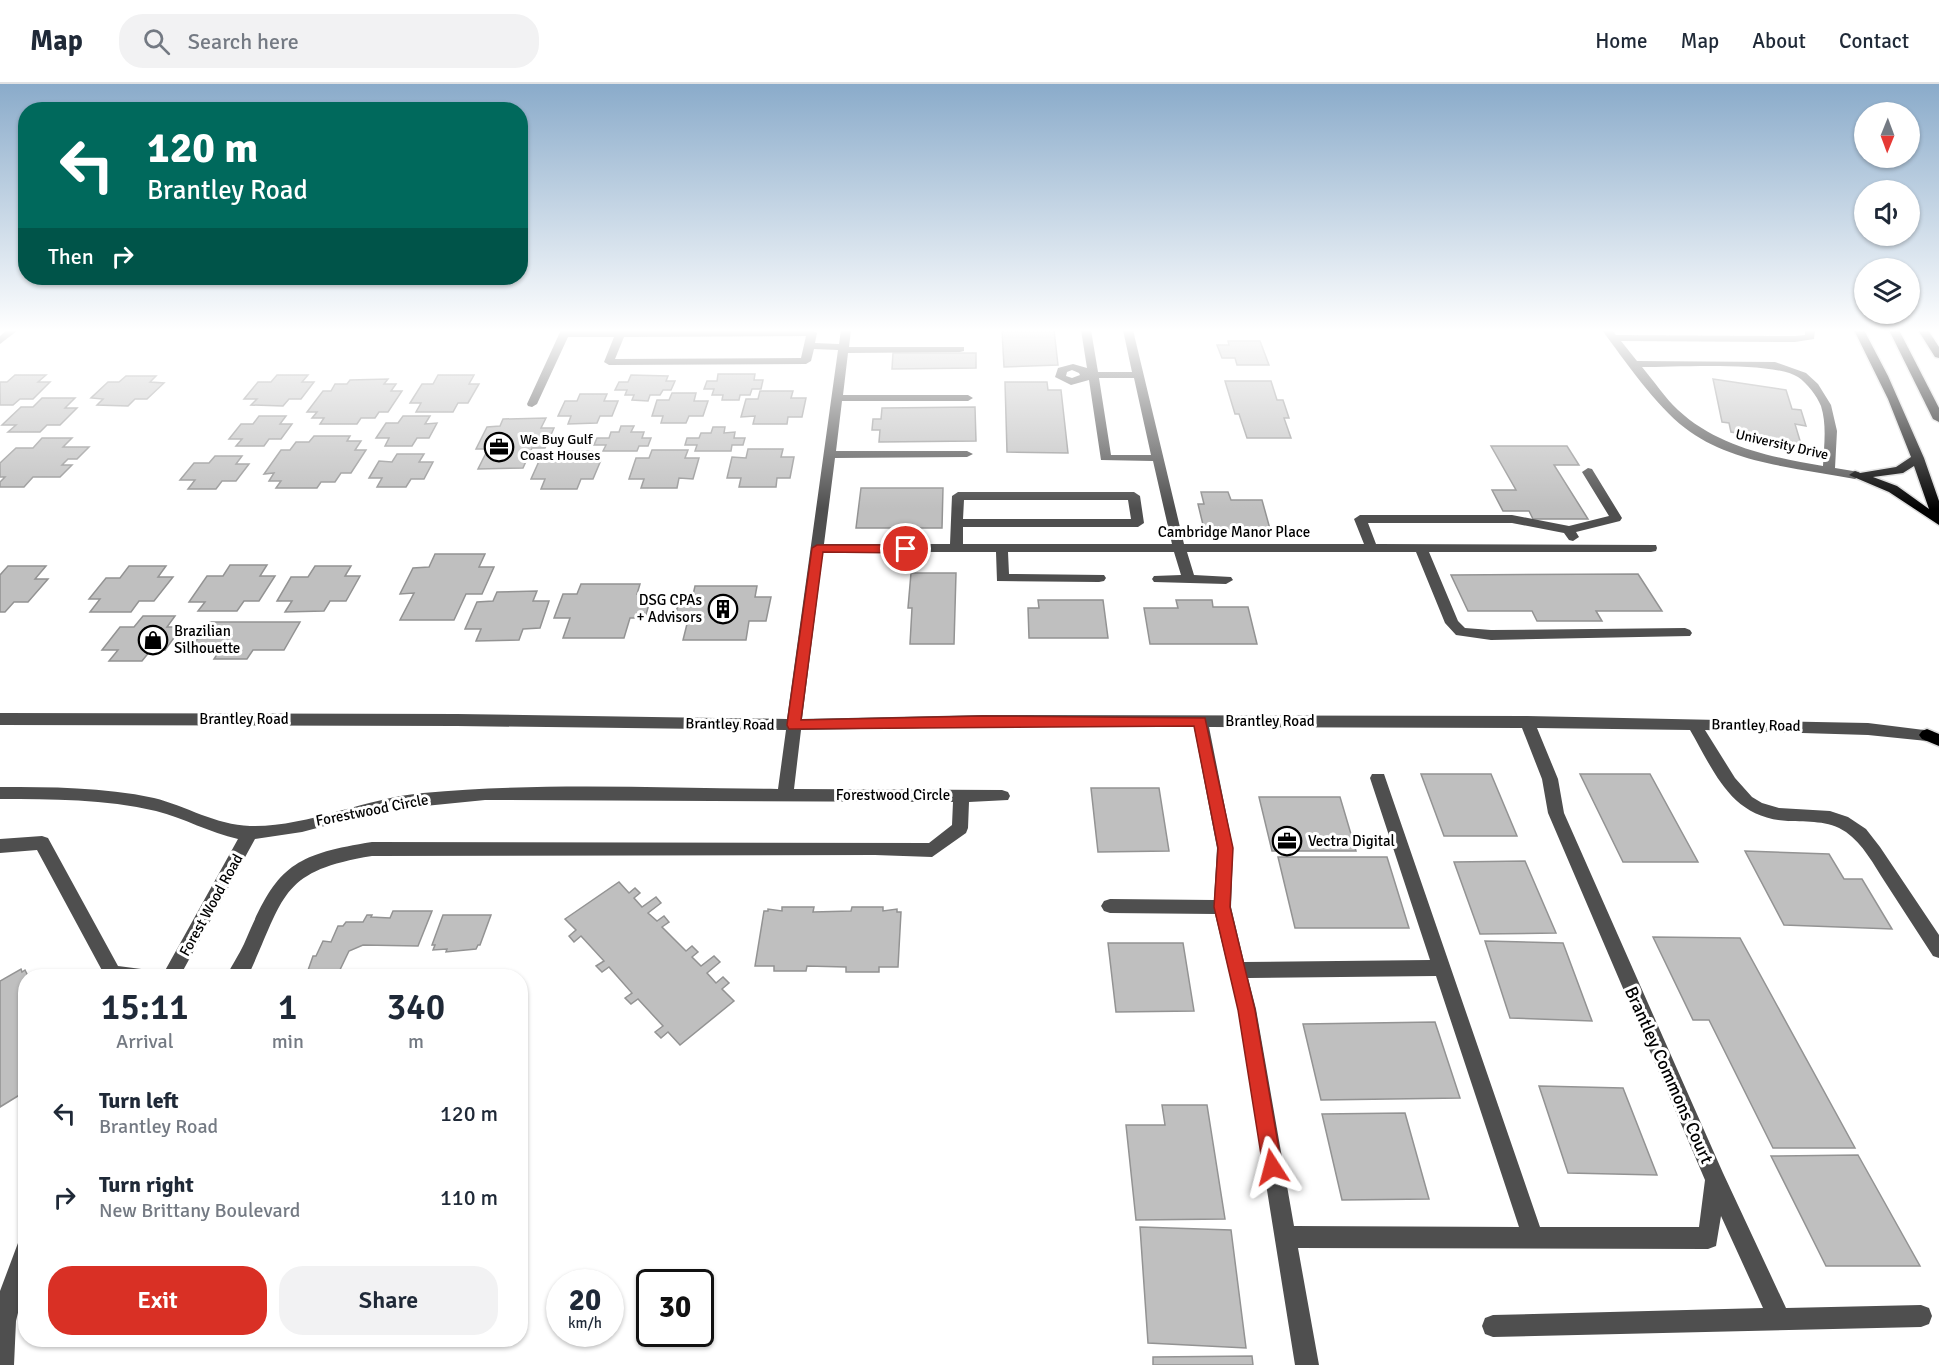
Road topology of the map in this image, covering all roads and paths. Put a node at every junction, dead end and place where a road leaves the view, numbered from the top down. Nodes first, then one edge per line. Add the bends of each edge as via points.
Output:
1 (539, 390) edge
2 (838, 390) edge
3 (1093, 390) edge
4 (1142, 390) edge
5 (1655, 390) edge
6 (1816, 390) edge
7 (1890, 390) edge
8 (1924, 390) edge
9 (837, 398) junction
10 (968, 398) dead end
11 (532, 404) dead end
12 (1939, 418) edge
13 (967, 454) dead end
14 (829, 455) junction
15 (1158, 458) junction
16 (1918, 458) junction
17 (1830, 470) junction
18 (1588, 472) dead end
19 (1855, 475) junction
20 (1939, 520) edge
21 (957, 523) junction
22 (1569, 530) junction
23 (817, 548) junction
24 (1002, 548) junction
25 (1179, 548) junction
26 (1580, 548) junction
27 (1651, 548) dead end
28 (956, 549) junction
29 (1372, 549) junction
30 (1421, 549) junction
31 (1099, 578) dead end
32 (1159, 579) dead end
33 (1189, 579) junction
34 (1227, 580) dead end
35 (1685, 633) dead end
36 (0, 719) edge
37 (1200, 721) junction
38 (1527, 722) junction
39 (1694, 724) junction
40 (794, 725) junction
41 (1935, 736) edge
42 (1378, 778) dead end
43 (0, 793) edge
44 (785, 794) junction
45 (961, 795) junction
46 (1002, 796) dead end
47 (250, 833) junction
48 (0, 846) edge
49 (1110, 906) dead end
50 (1222, 907) junction
51 (1939, 950) edge
52 (1442, 968) junction
53 (110, 969) edge
54 (175, 969) edge
55 (242, 969) edge
56 (1237, 970) junction
57 (1715, 1180) junction
58 (1284, 1238) junction
59 (1533, 1238) junction
60 (18, 1268) edge
61 (5, 1296) edge
62 (1921, 1316) dead end
63 (1780, 1320) junction
64 (1493, 1326) dead end
65 (2, 1365) edge
66 (1307, 1365) edge

1 - 11 street
2 - 9 street
3 - 15 street via 1105,458
4 - 15 street
5 - 17 street, University Drive via 1677,416 1702,434 1748,453
6 - 17 street via 1826,405 1831,431
7 - 16 main road
8 - 12 main road
9 - 10 street
9 - 14 street
13 - 14 street
14 - 23 street
15 - 25 street
16 - 19 main road via 1886,474
16 - 20 main road
17 - 19 street, University Drive
18 - 22 street via 1616,518
19 - 20 main road via 1893,489
21 - 21 street via 968,523 1138,523 1134,496 958,496
21 - 28 street
22 - 26 street
22 - 29 street via 1512,519 1360,519
23 - 28 street, Cambridge Manor Place
23 - 40 street
24 - 25 street, Cambridge Manor Place
24 - 28 street, Cambridge Manor Place
24 - 31 street via 1002,578
25 - 29 street, Cambridge Manor Place
25 - 33 street
26 - 27 street, Cambridge Manor Place
26 - 30 street, Cambridge Manor Place
29 - 30 street, Cambridge Manor Place
30 - 35 street via 1452,623 1461,632
32 - 33 street
33 - 34 street
36 - 40 street, Brantley Road
37 - 38 street, Brantley Road
37 - 40 street, Brantley Road
37 - 50 street via 1225,848
38 - 39 street, Brantley Road
38 - 57 street, Brantley Commons Court via 1550,778 1556,813
39 - 41 street, Brantley Road via 1868,729
39 - 51 street via 1739,795 1756,808 1834,819 1853,828 1870,846
40 - 44 street
42 - 52 street
43 - 47 street, Forestwood Circle via 67,794 152,804 221,828
44 - 45 street, Forestwood Circle
44 - 47 street, Forestwood Circle via 474,795 384,804
45 - 46 street, Forestwood Circle
45 - 55 street via 960,828 932,850 372,849 333,855 300,869 281,887
47 - 54 street, Forest Wood Road
48 - 53 street via 42,843
49 - 50 street
50 - 56 street
52 - 56 street
52 - 59 street
56 - 58 street
57 - 59 street, Brantley Commons Court via 1708,1238
57 - 63 street
58 - 59 street, Brantley Commons Court
58 - 66 street
60 - 61 street
61 - 65 street
62 - 63 street
63 - 64 street

